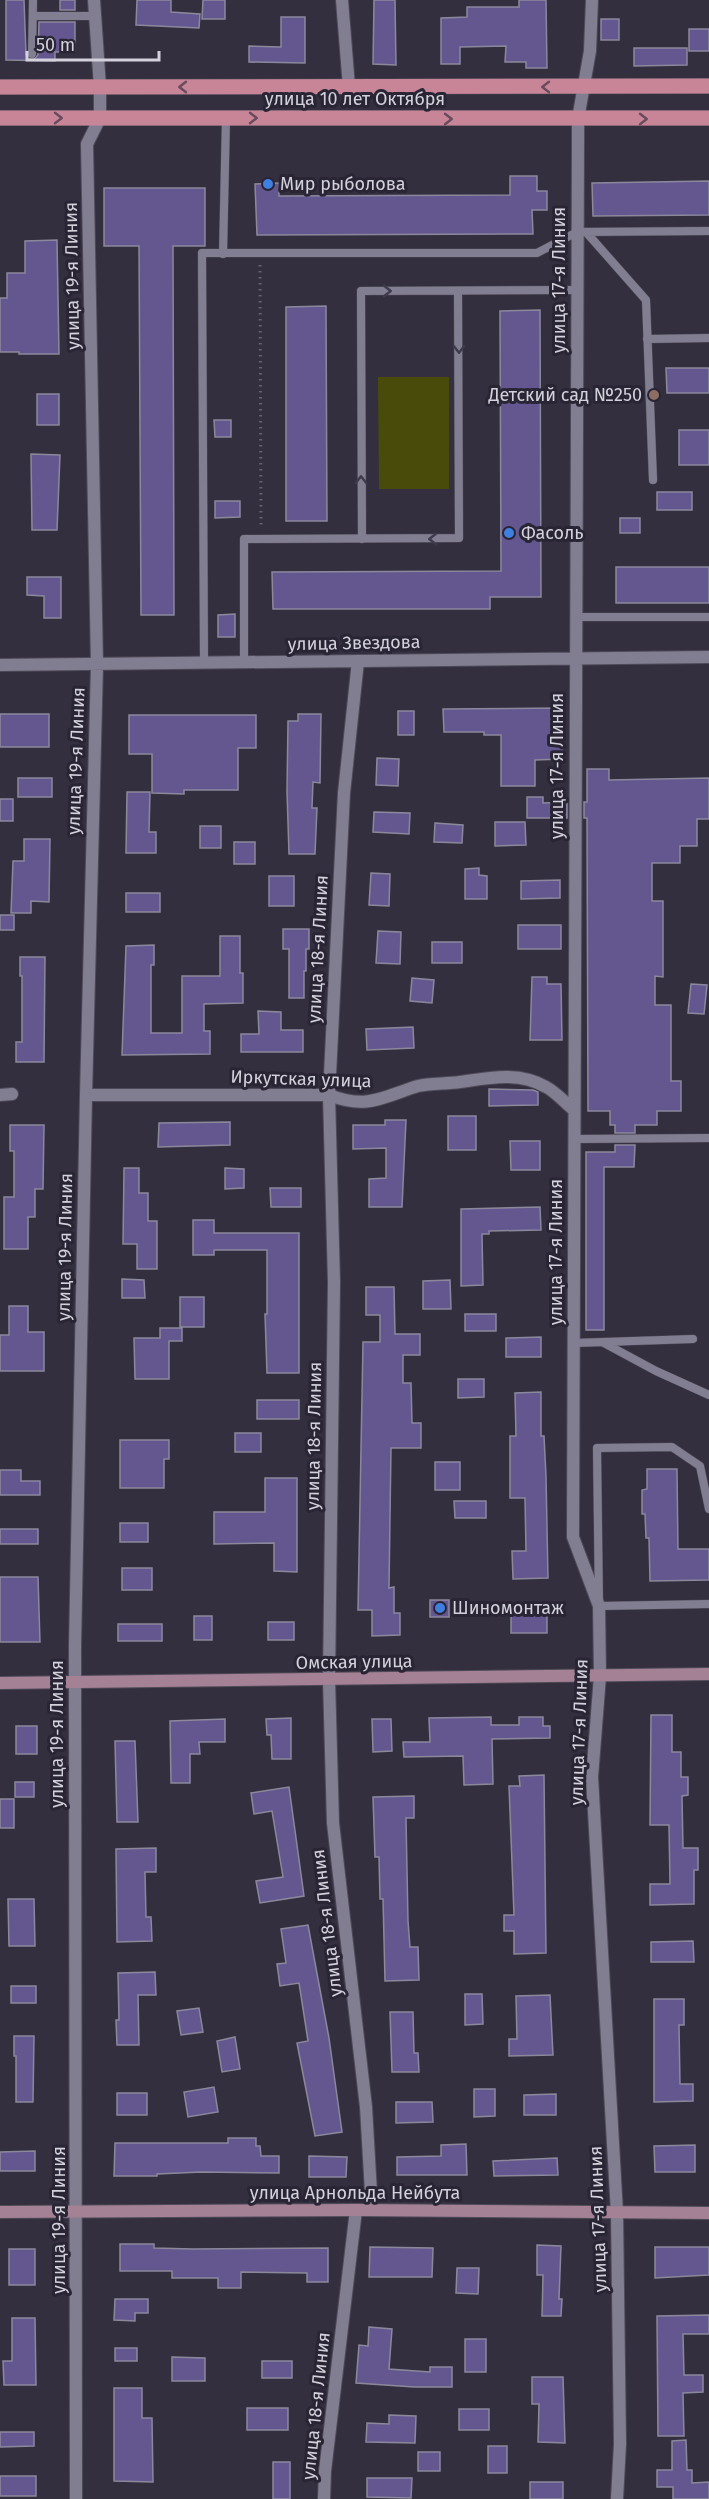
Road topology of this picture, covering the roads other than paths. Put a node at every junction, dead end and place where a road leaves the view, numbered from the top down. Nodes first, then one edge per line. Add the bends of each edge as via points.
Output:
1 (33, 0) edge
2 (94, 0) edge
3 (342, 0) edge
4 (592, 0) edge
5 (33, 16) junction
6 (94, 16) junction
7 (33, 54) dead end
8 (709, 86) edge
9 (0, 87) edge
10 (100, 87) junction
11 (349, 87) junction
12 (584, 87) junction
13 (0, 118) edge
14 (100, 118) junction
15 (226, 118) junction
16 (709, 118) edge
17 (578, 119) junction
18 (709, 231) edge
19 (582, 232) junction
20 (223, 254) junction
21 (577, 290) junction
22 (459, 291) junction
23 (709, 338) edge
24 (647, 339) junction
25 (653, 480) dead end
26 (362, 539) junction
27 (575, 617) junction
28 (709, 617) edge
29 (709, 657) edge
30 (575, 658) junction
31 (358, 661) junction
32 (204, 662) junction
33 (244, 662) junction
34 (0, 665) edge
35 (97, 665) junction
36 (86, 1095) junction
37 (329, 1095) junction
38 (574, 1110) junction
39 (709, 1138) edge
40 (574, 1139) junction
41 (693, 1339) dead end
42 (603, 1342) junction
43 (574, 1343) junction
44 (709, 1395) edge
45 (709, 1509) edge
46 (709, 1604) edge
47 (599, 1606) junction
48 (709, 1674) edge
49 (600, 1676) junction
50 (329, 1680) junction
51 (0, 1683) edge
52 (75, 1683) junction
53 (356, 2210) junction
54 (372, 2210) junction
55 (0, 2212) edge
56 (709, 2212) edge
57 (78, 2213) junction
58 (617, 2213) junction
59 (76, 2499) edge
60 (324, 2499) edge
61 (617, 2499) edge

1 - 5 lane
2 - 6 street, улица 19-я Линия
3 - 11 street
4 - 12 street, улица 17-я Линия
5 - 6 lane
5 - 7 lane
6 - 10 street, улица 19-я Линия
8 - 12 main road, улица 10 лет Октября
9 - 10 main road, улица 10 лет Октября
11 -> 10 main road, улица 10 лет Октября
10 - 14 street, улица 19-я Линия
12 -> 11 main road, улица 10 лет Октября
12 - 17 street, улица 17-я Линия
13 -> 14 main road, улица 10 лет Октября
14 - 15 main road, улица 10 лет Октября
14 - 35 street, улица 19-я Линия via 87,144
15 -> 17 main road, улица 10 лет Октября
15 - 20 lane
17 -> 16 main road, улица 10 лет Октября
17 - 19 street, улица 17-я Линия
18 - 19 lane
19 - 20 lane via 537,253
19 - 21 street, улица 17-я Линия
19 - 24 lane via 646,300
20 - 32 lane via 202,254
21 - 22 lane
21 - 27 street, улица 17-я Линия
22 -> 26 lane via 459,538
26 -> 22 lane via 361,291
23 - 24 lane
24 - 25 lane
26 - 33 lane via 244,539
27 - 28 lane
27 - 30 street, улица 17-я Линия
29 - 30 street, улица Звездова
30 - 31 street, улица Звездова
30 - 38 street, улица 17-я Линия
31 - 33 street, улица Звездова
31 - 37 street, улица 18-я Линия via 344,793
32 - 33 street, улица Звездова
32 - 35 street, улица Звездова
34 - 35 street, улица Звездова
35 - 36 street, улица 19-я Линия
36 - 37 street, Иркутская улица
36 - 52 street, улица 19-я Линия
37 - 38 street, Иркутская улица via 347,1102 365,1102 420,1086 522,1077 546,1087
37 - 50 street, улица 18-я Линия via 334,1282
38 - 40 street, улица 17-я Линия
39 - 40 lane
40 - 43 street, улица 17-я Линия
41 - 42 lane
42 - 43 lane
42 - 44 lane
43 - 47 street, улица 17-я Линия via 573,1537
45 - 47 lane via 699,1466 672,1447 597,1448
46 - 47 lane
47 - 49 street, улица 17-я Линия
48 - 49 street, Омская улица
49 - 50 street, Омская улица
49 - 58 street, улица 17-я Линия via 592,1777
50 - 52 street, Омская улица
50 - 54 street, улица 18-я Линия via 333,1823 366,2107
51 - 52 street, Омская улица
52 - 57 street, улица 19-я Линия
53 - 54 street, улица Арнольда Нейбута
53 - 57 street, улица Арнольда Нейбута
53 - 60 street, улица 18-я Линия
54 - 58 street, улица Арнольда Нейбута
55 - 57 street, улица Арнольда Нейбута
56 - 58 street, улица Арнольда Нейбута
57 - 59 street, улица 19-я Линия
58 - 61 street, улица 17-я Линия

